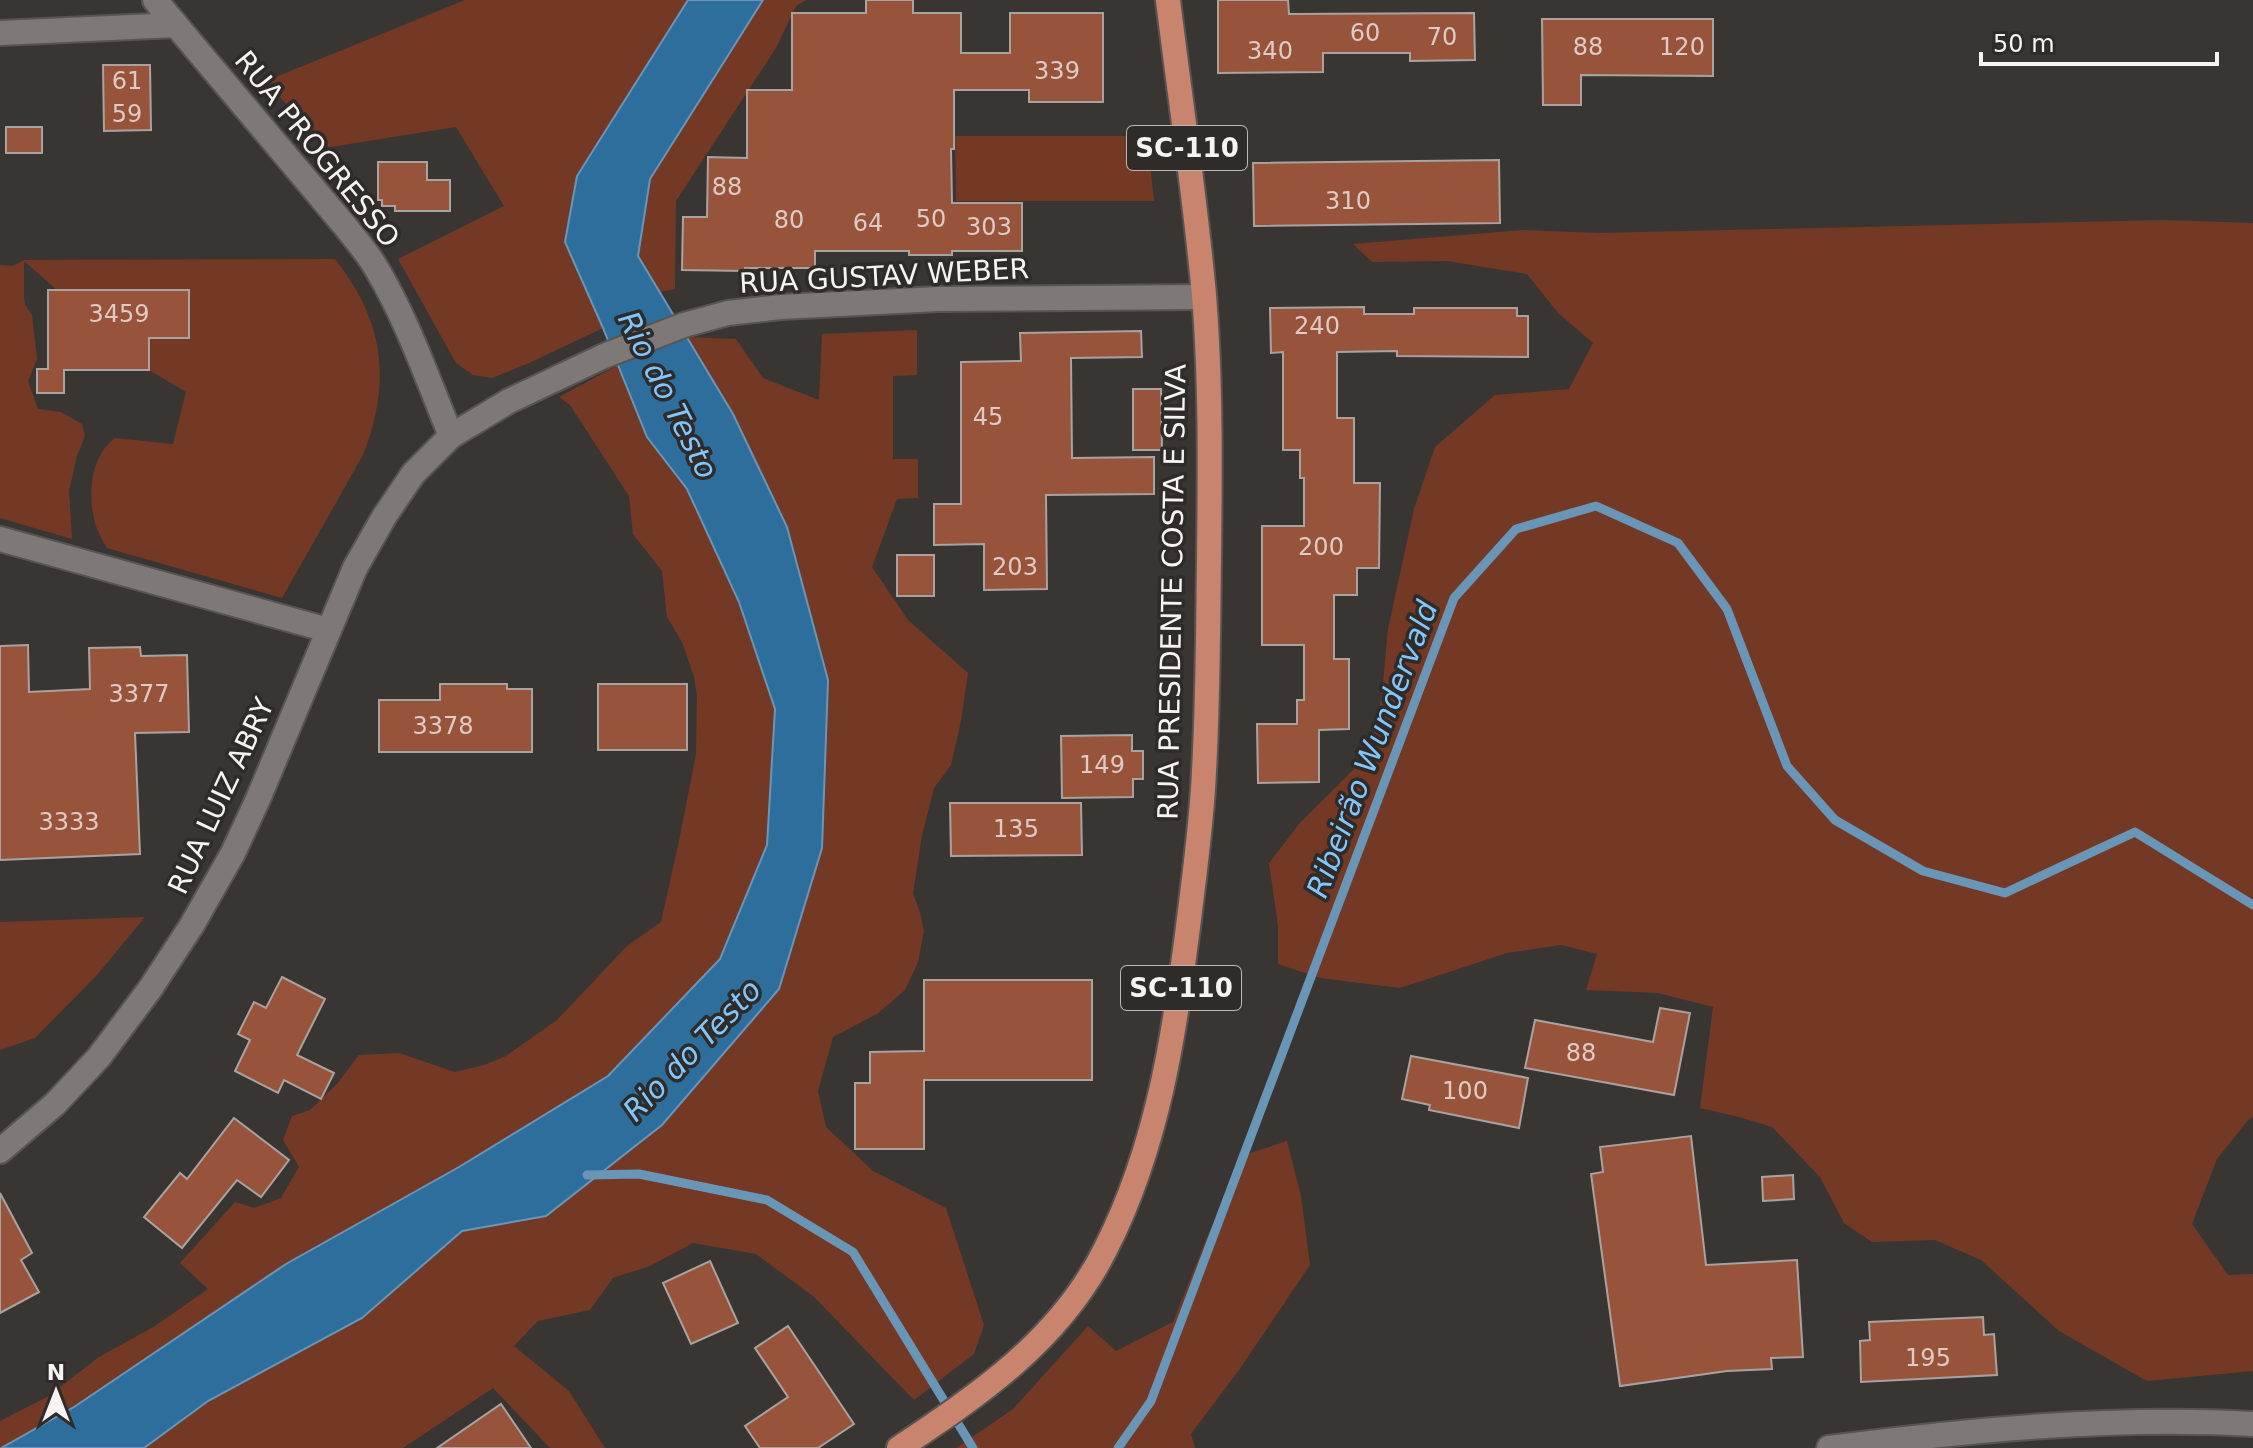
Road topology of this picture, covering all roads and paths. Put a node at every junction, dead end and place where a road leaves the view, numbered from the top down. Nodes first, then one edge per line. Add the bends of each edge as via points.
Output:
1 (155, 0) edge
2 (1168, 0) edge
3 (176, 25) junction
4 (0, 33) edge
5 (1204, 297) junction
6 (451, 436) junction
7 (0, 539) edge
8 (328, 630) junction
9 (0, 1151) edge
10 (2253, 1424) edge
11 (906, 1445) edge
12 (1839, 1447) edge

1 - 3 street, RUA PROGRESSO
2 - 5 main road, RUA PRESIDENTE COSTA E SILVA / SC-110
3 - 4 street
3 - 6 street, RUA PROGRESSO via 373,263 410,334
5 - 6 street, RUA GUSTAV WEBER via 938,299 728,313 604,356 509,401
5 - 11 main road, RUA PRESIDENTE COSTA E SILVA / SC-110 via 1209,502 1204,775 1183,971 1151,1135 1129,1198 1086,1282 1007,1372
6 - 8 street, RUA LUIZ ABRY via 413,474 384,517
7 - 8 street
8 - 9 street, RUA LUIZ ABRY via 252,812 192,925 99,1057
10 - 12 street via 2023,1428

